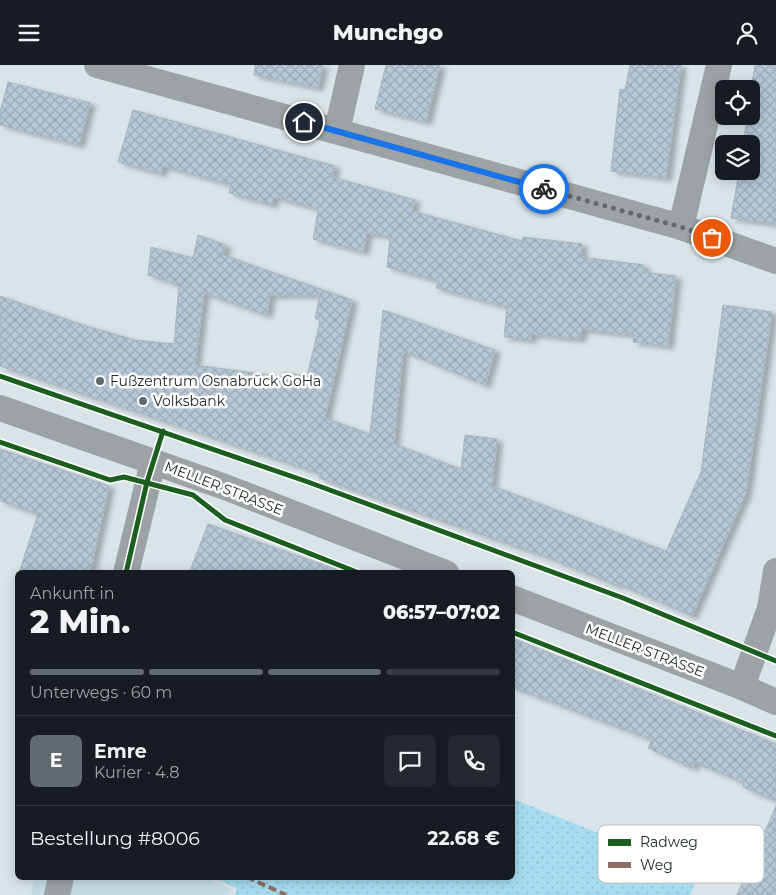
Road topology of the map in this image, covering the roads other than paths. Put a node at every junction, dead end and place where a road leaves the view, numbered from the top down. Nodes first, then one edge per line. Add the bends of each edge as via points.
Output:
1 (97, 65) edge
2 (352, 65) edge
3 (719, 65) edge
4 (337, 131) junction
5 (681, 227) junction
6 (776, 261) edge
7 (0, 409) edge
8 (153, 461) junction
9 (127, 570) edge
10 (438, 570) edge
11 (776, 571) edge
12 (515, 600) edge
13 (742, 687) junction
14 (776, 702) edge
15 (60, 880) edge
16 (57, 895) edge

1 - 4 street
2 - 4 street
3 - 5 street
4 - 5 street
5 - 6 street
7 - 8 street, MELLER STRASSE
8 - 9 street
8 - 10 street, MELLER STRASSE
11 - 13 street via 770,608
12 - 13 street, MELLER STRASSE
13 - 14 street, MELLER STRASSE
15 - 16 street

